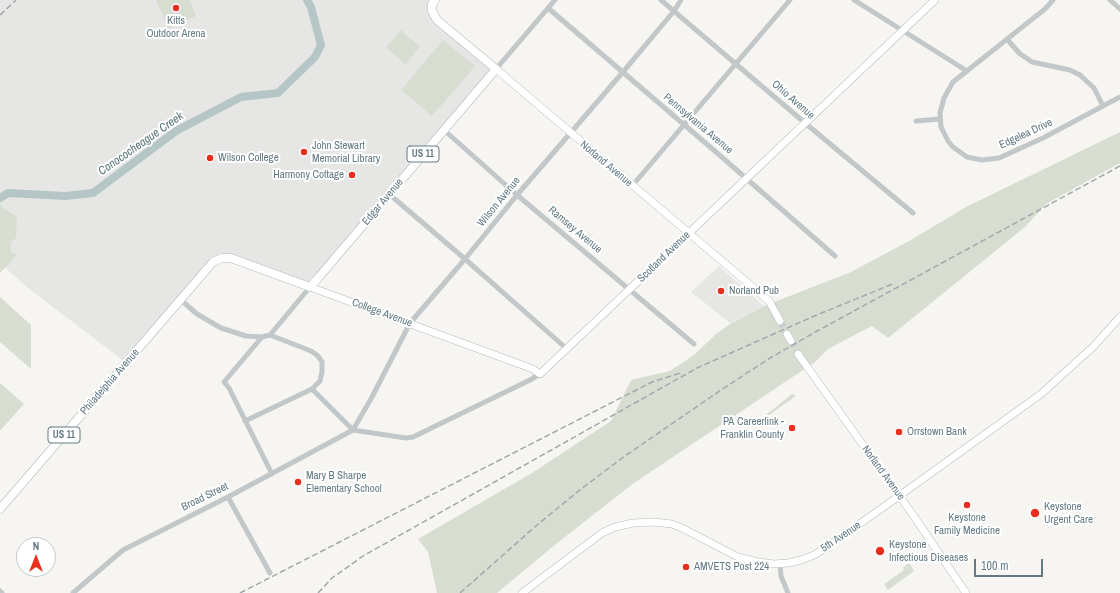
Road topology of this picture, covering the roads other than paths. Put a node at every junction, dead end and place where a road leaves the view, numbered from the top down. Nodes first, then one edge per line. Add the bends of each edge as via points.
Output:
1 (555, 0) edge
2 (661, 0) edge
3 (681, 0) edge
4 (790, 0) edge
5 (854, 0) edge
6 (934, 0) edge
7 (1053, 0) edge
8 (1110, 0) edge
9 (433, 4) edge
10 (548, 8) junction
11 (1120, 9) edge
12 (674, 11) junction
13 (903, 30) junction
14 (1007, 39) junction
15 (736, 63) junction
16 (496, 69) junction
17 (967, 71) junction
18 (623, 72) junction
19 (1120, 97) edge
20 (1103, 106) junction
21 (940, 119) junction
22 (916, 121) dead end
23 (805, 123) junction
24 (684, 125) junction
25 (444, 130) junction
26 (570, 133) junction
27 (747, 178) junction
28 (632, 186) junction
29 (389, 194) junction
30 (517, 195) junction
31 (913, 213) dead end
32 (689, 233) junction
33 (835, 256) dead end
34 (222, 258) joint
35 (465, 259) junction
36 (310, 287) junction
37 (630, 289) junction
38 (181, 300) junction
39 (1120, 318) edge
40 (780, 321) tunnel mouth
41 (410, 323) junction
42 (787, 334) tunnel mouth
43 (270, 335) junction
44 (262, 337) junction
45 (791, 341) tunnel mouth
46 (694, 344) dead end
47 (567, 349) junction
48 (798, 354) tunnel mouth
49 (540, 374) junction
50 (312, 389) junction
51 (245, 421) junction
52 (354, 430) junction
53 (272, 474) junction
54 (899, 496) junction
55 (228, 497) junction
56 (0, 509) edge
57 (780, 564) junction
58 (270, 573) dead end
59 (73, 593) edge
60 (522, 593) edge
61 (788, 593) edge
62 (966, 593) edge

1 - 10 street, Edgar Avenue
2 - 12 street, Ohio Avenue
3 - 12 street, Wilson Avenue
4 - 15 street
5 - 13 street
6 - 13 street, Scotland Avenue
7 - 14 street
8 - 11 street
9 - 16 main road, Norland Avenue via 433,15 437,20
10 - 16 street, Edgar Avenue
10 - 18 street, Pennsylvania Avenue
12 - 15 street, Ohio Avenue
12 - 18 street, Wilson Avenue
13 - 17 street
13 - 23 street, Scotland Avenue
14 - 17 street
14 - 20 street via 1019,53 1032,62 1070,70 1080,75 1094,88
15 - 23 street, Ohio Avenue
15 - 24 street
16 - 25 main road, Edgar Avenue / US 11
16 - 26 street, Norland Avenue
17 - 21 street via 948,90
18 - 24 street, Pennsylvania Avenue
18 - 26 street, Wilson Avenue
19 - 20 street, Edgelea Drive
20 - 21 street, Edgelea Drive via 1043,138 990,160 967,157 957,150 943,133
21 - 22 street
23 - 27 street, Scotland Avenue
23 - 31 street, Ohio Avenue
24 - 27 street, Pennsylvania Avenue
24 - 28 street
25 - 29 main road, Edgar Avenue / US 11
25 - 30 street, Ramsey Avenue
26 - 28 street, Norland Avenue
26 - 30 street, Wilson Avenue
27 - 32 street, Scotland Avenue
27 - 33 street, Pennsylvania Avenue
28 - 32 street, Norland Avenue
29 - 35 street
29 - 36 main road, Edgar Avenue / US 11
30 - 35 street, Wilson Avenue
30 - 37 street, Ramsey Avenue
32 - 37 street, Scotland Avenue
32 - 40 street, Norland Avenue via 768,301
34 - 36 main road, College Avenue / US 11 via 235,260
34 - 38 main road, Philadelphia Avenue / US 11 via 211,265
35 - 41 street, Wilson Avenue
35 - 47 street
36 - 41 street, College Avenue
36 - 43 street, Edgar Avenue
37 - 46 street, Ramsey Avenue
37 - 47 street, Scotland Avenue
38 - 44 street via 201,317 221,328 246,336
38 - 56 main road, Philadelphia Avenue / US 11
39 - 54 street, 5th Avenue via 1094,346 1041,394
41 - 49 street, College Avenue via 533,369
41 - 52 street, Wilson Avenue
42 - 45 street
43 - 44 street
43 - 50 street via 318,356 322,362 322,372 320,381
44 - 51 street via 224,382
47 - 49 street, Scotland Avenue
48 - 54 street, Norland Avenue
49 - 52 street, Scotland Avenue via 413,437
50 - 51 street
50 - 52 street
51 - 53 street
52 - 53 street, Broad Street
53 - 55 street, Broad Street
54 - 57 street, 5th Avenue via 821,551 801,560
54 - 62 street, Norland Avenue
55 - 58 street
55 - 59 street, Broad Street via 123,550
57 - 60 street, 5th Avenue via 745,559 672,524 633,523 602,533
57 - 61 street via 781,576

